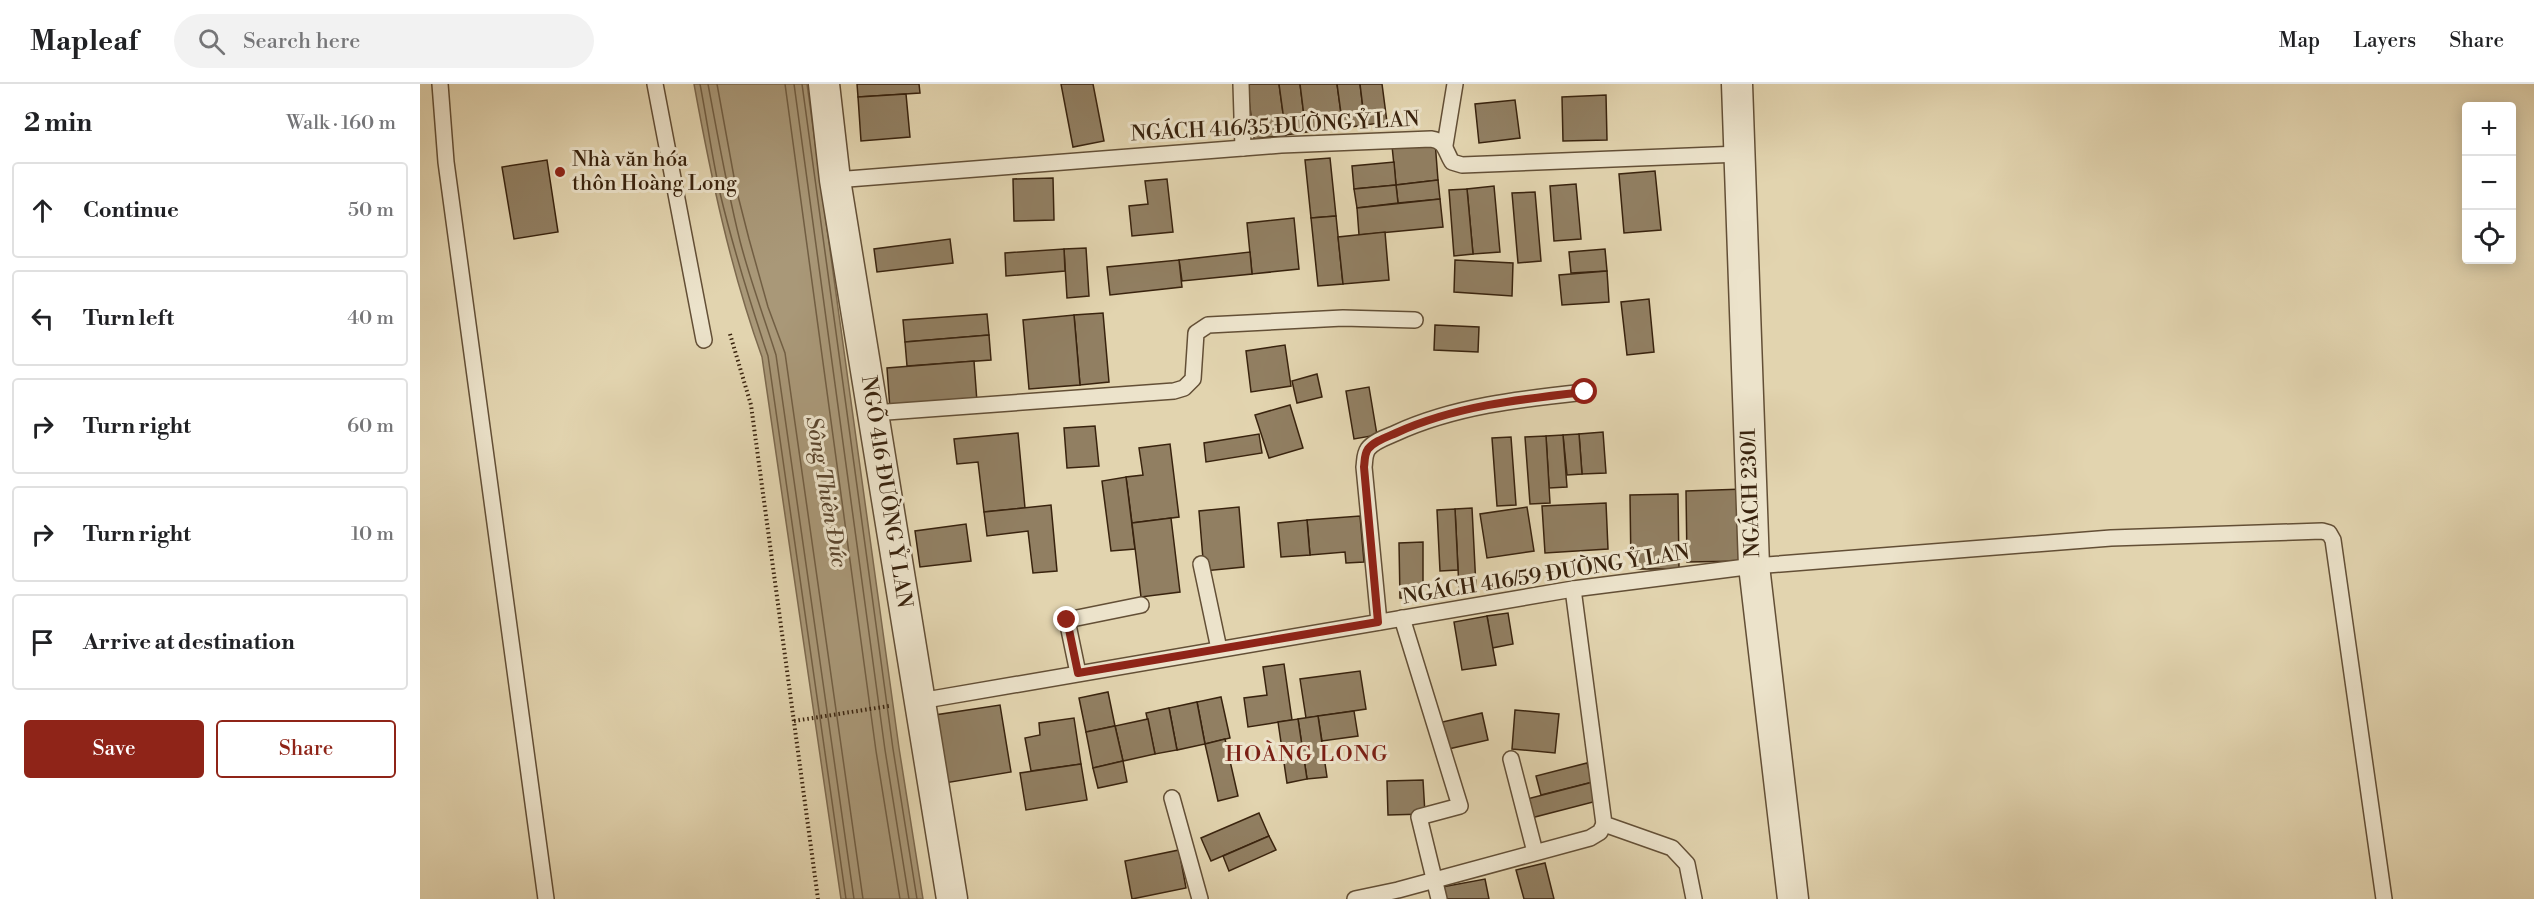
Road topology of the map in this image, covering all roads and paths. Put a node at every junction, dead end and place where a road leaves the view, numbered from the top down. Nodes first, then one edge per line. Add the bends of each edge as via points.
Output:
1 (440, 84) edge
2 (655, 84) edge
3 (824, 84) edge
4 (1241, 84) edge
5 (1455, 84) edge
6 (1737, 84) edge
7 (1445, 145) junction
8 (1243, 148) junction
9 (1740, 154) junction
10 (836, 180) junction
11 (1415, 320) dead end
12 (728, 329) dead end
13 (704, 340) dead end
14 (1585, 392) dead end
15 (873, 413) junction
16 (1201, 564) dead end
17 (1754, 566) junction
18 (1573, 589) junction
19 (1142, 605) dead end
20 (1402, 618) junction
21 (1378, 622) junction
22 (1219, 650) junction
23 (1078, 673) junction
24 (920, 701) junction
25 (794, 721) junction
26 (1511, 759) dead end
27 (1172, 798) dead end
28 (1604, 824) junction
29 (1535, 852) junction
30 (1435, 879) junction
31 (546, 899) edge
32 (818, 899) edge
33 (952, 899) edge
34 (1200, 899) edge
35 (1355, 899) edge
36 (1439, 899) edge
37 (1694, 899) edge
38 (1792, 899) edge
39 (2384, 899) edge

1 - 31 lane via 446,162
2 - 13 lane
3 - 10 street, NGÕ 416 ĐƯỜNG Ỷ LAN
4 - 8 lane
5 - 7 lane
6 - 9 street, NGÁCH 230/1
7 - 8 lane, NGÁCH 416/35 ĐƯỜNG Ỷ LAN via 1431,139
7 - 9 lane, NGÁCH 416/35 ĐƯỜNG Ỷ LAN via 1452,162 1462,165
8 - 10 lane, NGÁCH 416/35 ĐƯỜNG Ỷ LAN
9 - 17 street, NGÁCH 230/1
10 - 15 street, NGÕ 416 ĐƯỜNG Ỷ LAN
11 - 15 lane via 1343,318 1208,325 1196,333 1193,379 1174,391
12 - 25 path via 751,405
14 - 21 lane via 1466,409 1409,427 1368,449 1364,467
15 - 24 street, NGÕ 416 ĐƯỜNG Ỷ LAN
16 - 22 lane
17 - 18 lane, NGÁCH 416/59 ĐƯỜNG Ỷ LAN
17 - 38 street, NGÁCH 230/1
17 - 39 lane, NGÁCH 416/59 ĐƯỜNG Ỷ LAN via 2111,538 2329,533
18 - 20 lane, NGÁCH 416/59 ĐƯỜNG Ỷ LAN
18 - 28 lane
19 - 23 lane via 1067,620
20 - 21 lane, NGÁCH 416/59 ĐƯỜNG Ỷ LAN
20 - 30 lane via 1460,806 1419,817
21 - 22 lane, NGÁCH 416/59 ĐƯỜNG Ỷ LAN
22 - 23 lane, NGÁCH 416/59 ĐƯỜNG Ỷ LAN
23 - 24 lane, NGÁCH 416/59 ĐƯỜNG Ỷ LAN
24 - 25 path
24 - 33 street, NGÕ 416 ĐƯỜNG Ỷ LAN
25 - 32 path
26 - 29 lane
27 - 34 lane
28 - 29 lane via 1590,838
28 - 37 lane via 1672,848 1687,864
29 - 30 lane
30 - 35 lane
30 - 36 lane

